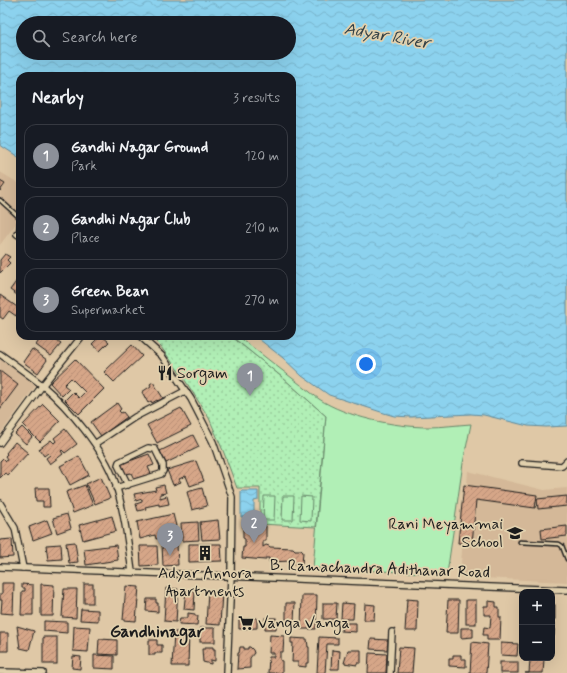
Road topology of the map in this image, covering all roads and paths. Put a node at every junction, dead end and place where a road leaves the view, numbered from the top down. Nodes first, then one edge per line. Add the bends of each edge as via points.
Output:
1 (0, 200) edge
2 (16, 214) edge
3 (79, 340) edge
4 (144, 340) edge
5 (0, 354) edge
6 (42, 386) junction
7 (186, 391) junction
8 (0, 443) edge
9 (96, 444) junction
10 (567, 461) edge
11 (522, 463) dead end
12 (128, 484) junction
13 (116, 488) junction
14 (0, 503) edge
15 (520, 542) dead end
16 (567, 559) edge
17 (0, 567) edge
18 (23, 568) junction
19 (132, 572) junction
20 (231, 576) junction
21 (567, 590) edge
22 (392, 632) dead end
23 (0, 672) edge
24 (43, 673) edge
25 (227, 673) edge
26 (390, 673) edge

1 - 2 lane
3 - 6 street
4 - 7 street via 162,356
5 - 6 street
6 - 8 street
6 - 9 street via 72,415
7 - 9 street via 135,417
7 - 20 street via 213,442 232,497
9 - 13 street
10 - 11 street via 562,466
12 - 12 street via 161,474 162,466 155,449 148,448 119,462 118,466
12 - 13 street
13 - 19 street
14 - 18 street via 15,528
15 - 16 lane via 559,544
17 - 18 street, B. Ramachandra Adithanar Road
18 - 19 street, B. Ramachandra Adithanar Road
19 - 20 street, B. Ramachandra Adithanar Road
20 - 21 street, B. Ramachandra Adithanar Road
20 - 25 street
22 - 26 street
23 - 24 street

